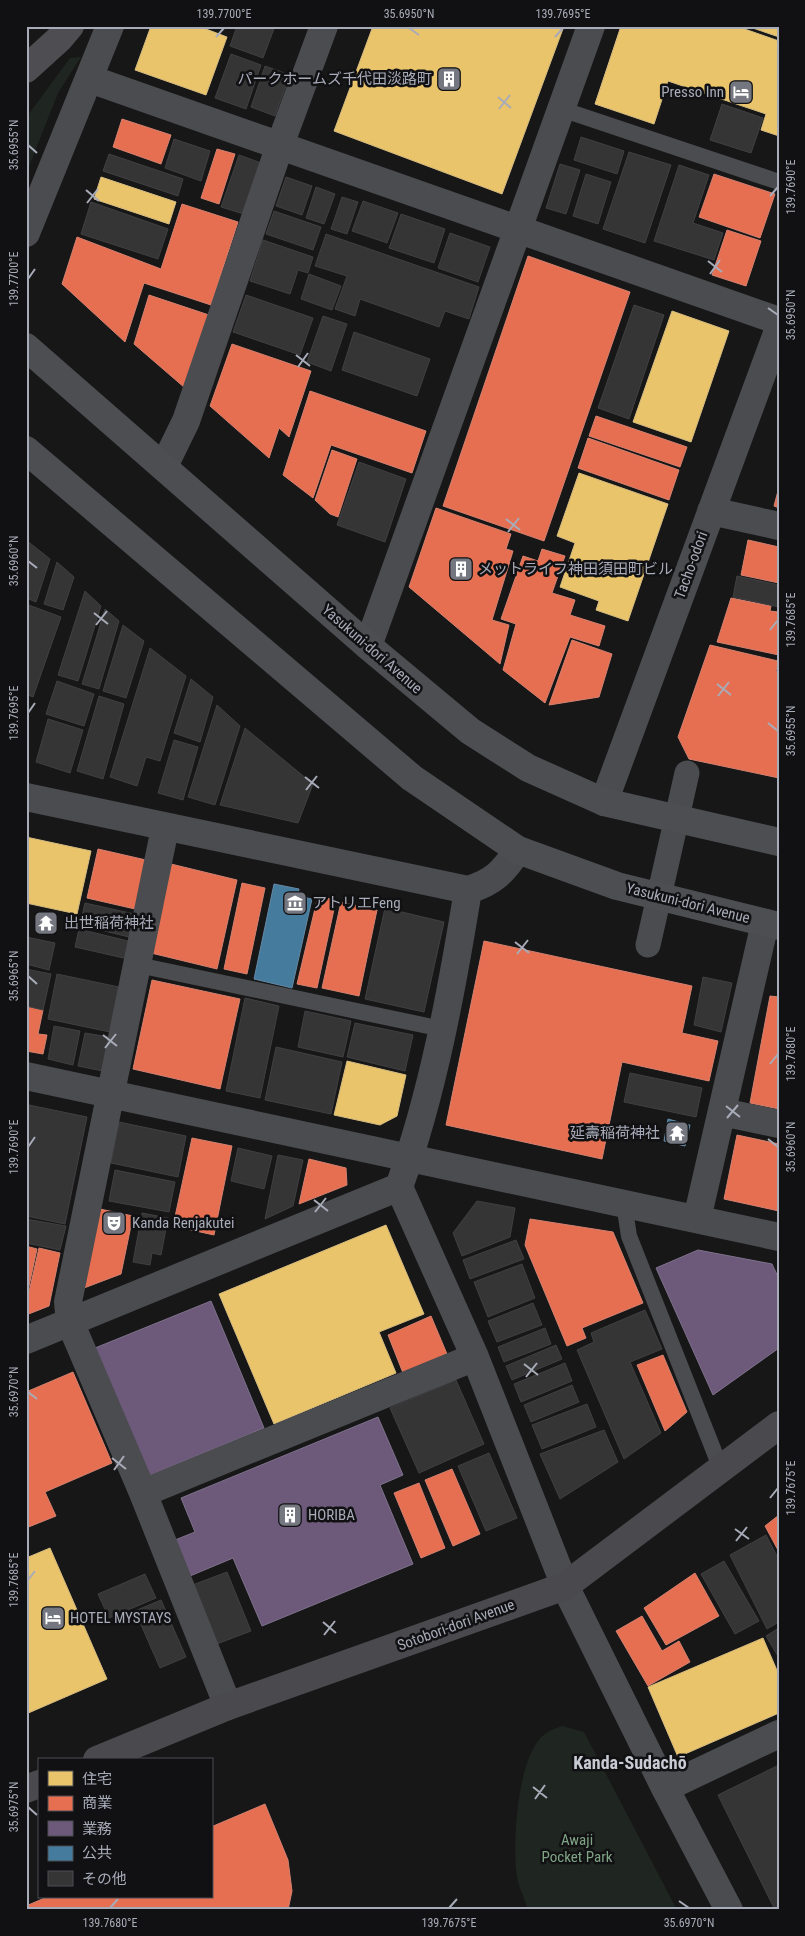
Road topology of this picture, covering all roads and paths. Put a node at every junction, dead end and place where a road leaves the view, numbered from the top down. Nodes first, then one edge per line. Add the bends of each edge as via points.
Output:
1 (70, 26) edge
2 (110, 26) edge
3 (324, 26) edge
4 (590, 26) edge
5 (26, 69) edge
6 (90, 79) junction
7 (560, 109) junction
8 (280, 145) junction
9 (779, 182) edge
10 (518, 229) junction
11 (26, 233) edge
12 (779, 321) edge
13 (779, 328) edge
14 (26, 346) edge
15 (26, 450) edge
16 (164, 466) junction
17 (711, 511) junction
18 (779, 526) edge
19 (368, 646) junction
20 (687, 773) dead end
21 (26, 797) edge
22 (604, 802) junction
23 (165, 828) junction
24 (779, 842) edge
25 (518, 850) junction
26 (468, 890) junction
27 (772, 924) edge
28 (648, 945) dead end
29 (138, 965) junction
30 (442, 1028) junction
31 (26, 1076) edge
32 (110, 1095) junction
33 (722, 1112) junction
34 (779, 1124) edge
35 (410, 1158) junction
36 (399, 1187) junction
37 (624, 1204) junction
38 (697, 1219) junction
39 (779, 1237) edge
40 (70, 1322) junction
41 (26, 1340) edge
42 (475, 1357) junction
43 (779, 1425) edge
44 (721, 1469) junction
45 (143, 1494) junction
46 (565, 1586) junction
47 (228, 1706) junction
48 (779, 1734) edge
49 (103, 1758) edge
50 (38, 1784) edge
51 (665, 1788) junction
52 (26, 1789) edge
53 (729, 1910) edge

1 - 5 highway
2 - 6 street
3 - 8 street
4 - 7 street
6 - 8 street
6 - 11 street
7 - 9 lane
7 - 10 street
8 - 10 street
8 - 16 street via 186,421
10 - 12 street
10 - 19 street
13 - 17 street, Tacho-odori
14 - 16 main road, Yasukuni-dori Avenue
15 - 25 main road, Yasukuni-dori Avenue via 412,778
16 - 19 main road, Yasukuni-dori Avenue
17 - 18 street
17 - 22 street, Tacho-odori
19 - 22 main road, Yasukuni-dori Avenue via 470,731 528,768
20 - 28 street
21 - 23 street
22 - 24 main road, Yasukuni-dori Avenue
23 - 26 street
23 - 29 street
25 - 26 street via 504,871 485,885
25 - 27 main road, Yasukuni-dori Avenue via 617,886
26 - 30 street
27 - 33 street
29 - 30 lane
29 - 32 street
30 - 35 street
31 - 32 street
32 - 35 street
32 - 40 street via 68,1302
33 - 34 street
33 - 38 street
35 - 36 street
35 - 37 street
36 - 40 street
36 - 42 street
37 - 38 street
37 - 44 lane via 628,1236
38 - 39 street
40 - 41 street
40 - 45 street
42 - 45 street
42 - 46 street
43 - 44 main road, Sotobori-dori Avenue
44 - 46 main road, Sotobori-dori Avenue
45 - 47 street
46 - 47 main road, Sotobori-dori Avenue
46 - 51 street
47 - 49 main road, Sotobori-dori Avenue
48 - 51 street
50 - 52 main road
51 - 53 street

